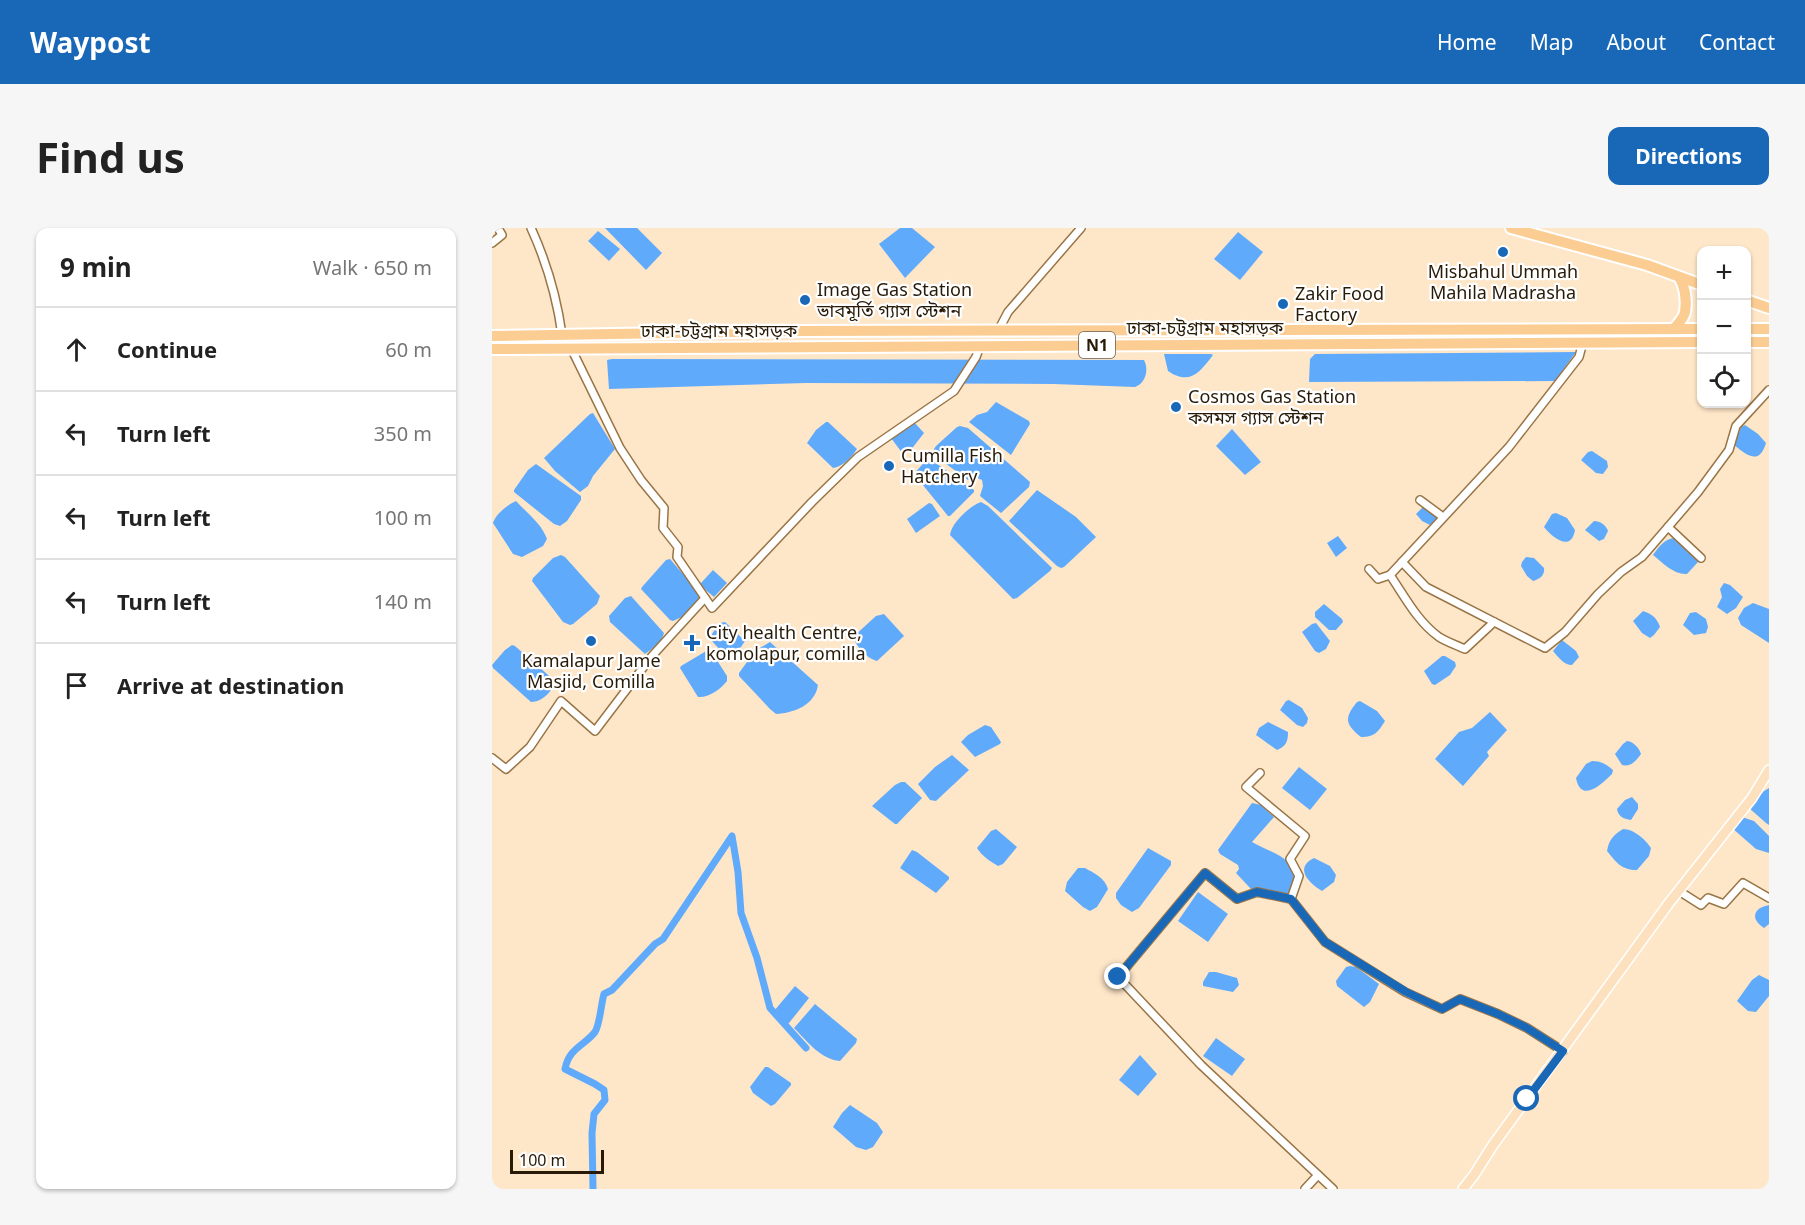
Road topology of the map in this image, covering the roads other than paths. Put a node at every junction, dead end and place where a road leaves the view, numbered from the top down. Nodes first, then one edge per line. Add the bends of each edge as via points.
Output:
1 (498, 228) edge
2 (531, 228) edge
3 (1081, 228) edge
4 (1510, 228) edge
5 (492, 243) edge
6 (1679, 277) junction
7 (1697, 284) edge
8 (1751, 302) edge
9 (1769, 308) edge
10 (1674, 329) junction
11 (1697, 329) edge
12 (1751, 329) edge
13 (1769, 329) edge
14 (998, 331) junction
15 (562, 335) junction
16 (492, 336) edge
17 (1583, 342) junction
18 (1697, 342) edge
19 (1751, 342) edge
20 (1769, 342) edge
21 (980, 346) junction
22 (571, 348) junction
23 (492, 349) edge
24 (1769, 390) edge
25 (1420, 500) dead end
26 (1443, 518) junction
27 (1668, 527) junction
28 (1701, 558) dead end
29 (1402, 562) junction
30 (1369, 569) dead end
31 (1390, 574) junction
32 (705, 598) junction
33 (1494, 622) junction
34 (492, 758) edge
35 (1769, 770) edge
36 (1260, 774) dead end
37 (1679, 891) junction
38 (1769, 898) edge
39 (1291, 899) junction
40 (1563, 1051) junction
41 (1318, 1175) junction
42 (1305, 1189) edge
43 (1333, 1189) edge
44 (1463, 1189) edge

1 - 5 street via 502,235
2 - 15 street via 557,302
3 - 14 street via 1008,312
4 - 6 highway
6 - 7 highway
6 - 10 highway via 1684,287 1685,311
8 - 9 highway
10 - 11 highway, ঢাকা-চট্টগ্রাম মহাসড়ক / N1
10 - 14 highway, ঢাকা-চট্টগ্রাম মহাসড়ক / N1
12 - 13 highway
14 - 15 highway, ঢাকা-চট্টগ্রাম মহাসড়ক / N1
15 - 16 highway, ঢাকা-চট্টগ্রাম মহাসড়ক / N1
17 - 18 highway, ঢাকা-চট্টগ্রাম মহাসড়ক / N1
17 - 21 highway, ঢাকা-চট্টগ্রাম মহাসড়ক / N1
17 - 26 street via 1579,357 1509,447
19 - 20 highway
21 - 22 highway, ঢাকা-চট্টগ্রাম মহাসড়ক / N1
21 - 32 street via 954,391 858,457 712,608
22 - 23 highway, ঢাকা-চট্টগ্রাম মহাসড়ক / N1
22 - 32 street via 620,448 664,508 663,528 678,547 677,556
24 - 27 street via 1736,426 1729,450
25 - 26 street
26 - 29 street
27 - 28 street
27 - 33 street via 1642,557 1621,572 1545,648
29 - 31 street
29 - 33 street via 1426,587
30 - 31 street via 1378,579
31 - 33 street via 1424,625 1447,642 1465,649
32 - 34 street via 652,656 595,730 561,701 530,747 506,770
35 - 37 main road via 1752,798
36 - 39 street via 1246,787 1305,836 1290,859 1299,876
37 - 38 street via 1701,905 1708,898 1724,904 1743,883
37 - 40 main road
39 - 40 street via 1325,942 1406,992 1442,1009 1460,999 1527,1028
39 - 41 street via 1257,892 1237,899 1205,873 1118,977 1201,1065
40 - 44 main road
41 - 42 street
41 - 43 street

